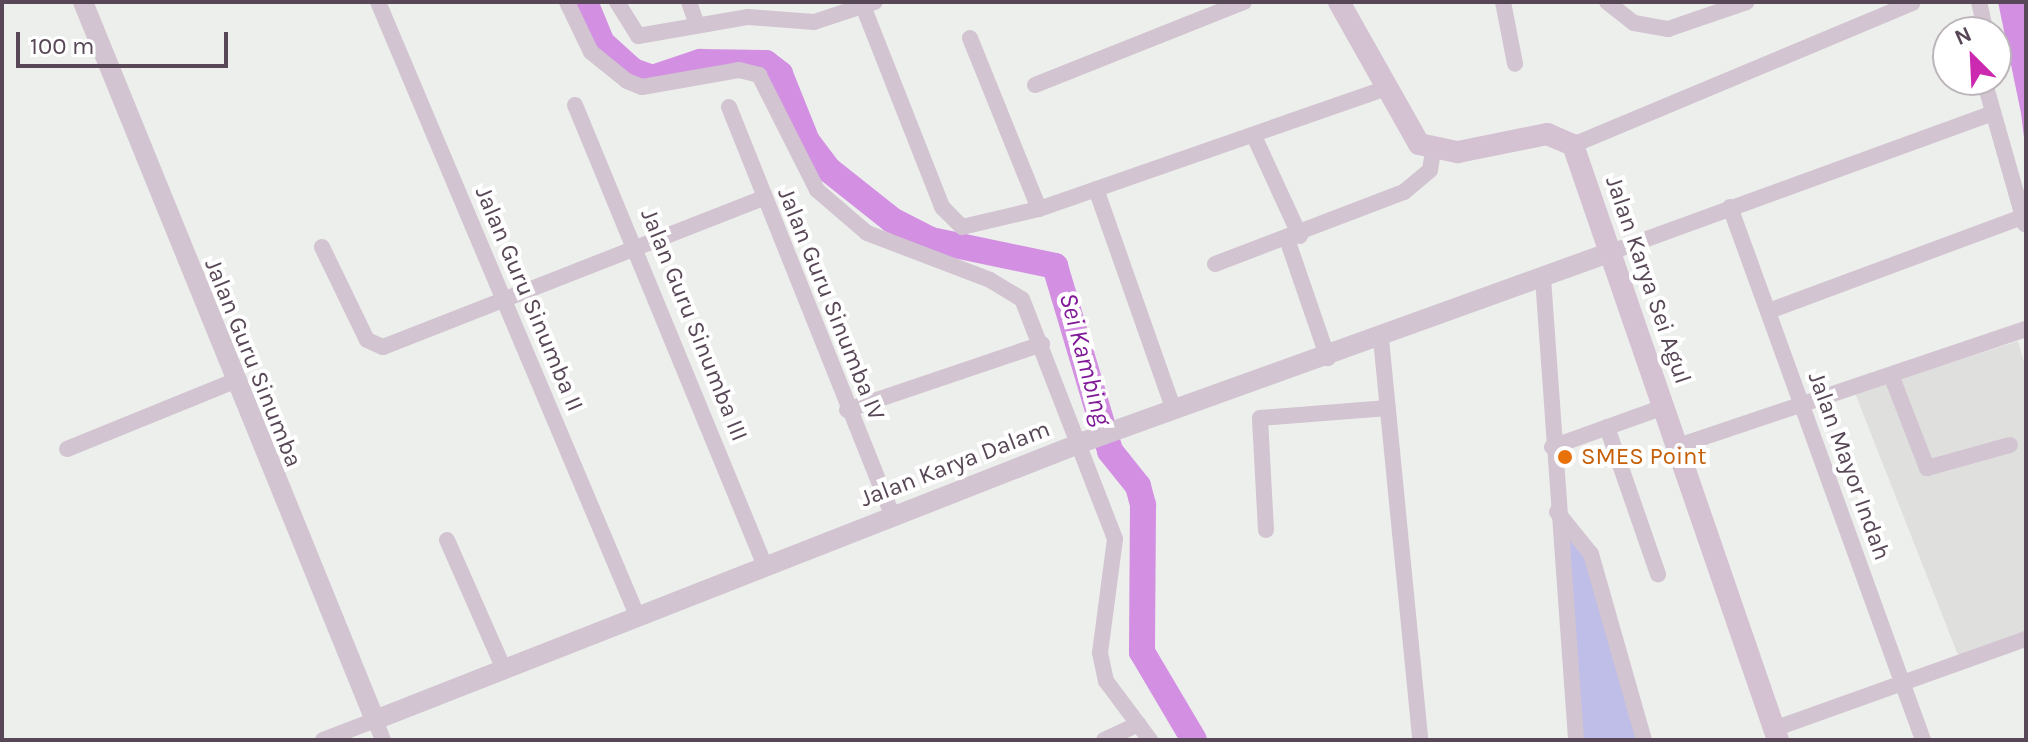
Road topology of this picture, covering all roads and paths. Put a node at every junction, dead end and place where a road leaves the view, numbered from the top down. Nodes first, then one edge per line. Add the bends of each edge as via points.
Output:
1 (83, 2) edge
2 (378, 2) edge
3 (567, 2) edge
4 (617, 2) edge
5 (689, 2) edge
6 (1244, 2) edge
7 (1339, 2) edge
8 (1503, 2) edge
9 (1607, 2) edge
10 (1747, 2) edge
11 (1913, 3) edge
12 (860, 5) edge
13 (697, 25) junction
14 (970, 38) dead end
15 (1515, 64) dead end
16 (1035, 85) dead end
17 (1384, 89) junction
18 (1987, 96) edge
19 (575, 105) dead end
20 (729, 107) dead end
21 (1990, 114) junction
22 (1254, 136) junction
23 (1573, 145) junction
24 (1433, 151) junction
25 (1096, 189) junction
26 (763, 198) junction
27 (1730, 207) junction
28 (1039, 209) junction
29 (2024, 222) edge
30 (1294, 239) junction
31 (322, 247) dead end
32 (638, 249) junction
33 (1611, 252) junction
34 (1215, 264) dead end
35 (1543, 278) junction
36 (504, 302) junction
37 (1769, 311) junction
38 (2026, 329) edge
39 (1381, 339) junction
40 (1042, 344) junction
41 (1328, 358) junction
42 (1891, 375) junction
43 (232, 382) junction
44 (1801, 405) junction
45 (1664, 407) junction
46 (1388, 408) junction
47 (847, 410) junction
48 (1174, 411) junction
49 (1607, 427) junction
50 (1080, 444) junction
51 (2010, 445) dead end
52 (1678, 446) junction
53 (1552, 447) junction
54 (67, 449) dead end
55 (1557, 512) junction
56 (893, 517) junction
57 (1266, 530) dead end
58 (447, 540) dead end
59 (765, 565) junction
60 (1658, 574) dead end
61 (637, 615) junction
62 (2026, 639) edge
63 (503, 667) junction
64 (1902, 684) junction
65 (375, 720) junction
66 (1139, 724) junction
67 (1776, 734) edge
68 (323, 740) edge
69 (383, 740) edge
70 (1104, 740) edge
71 (1150, 740) edge
72 (1420, 740) edge
73 (1576, 740) edge
74 (1644, 740) edge
75 (1923, 740) edge

1 - 43 street, Jalan Guru Sinumba
2 - 36 street, Jalan Guru Sinumba II
3 - 40 street via 591,52 642,87 739,70 759,75 817,190 867,233 1009,289
4 - 13 street via 634,35
5 - 13 street
6 - 16 street
7 - 17 main road
8 - 15 street
9 - 10 street via 1634,23 1668,29
11 - 23 street
12 - 13 street via 814,22 748,17
12 - 28 street via 942,207 962,227 976,229
14 - 28 street
17 - 22 street
17 - 24 main road via 1407,132
18 - 21 street
19 - 32 street, Jalan Guru Sinumba III
20 - 26 street, Jalan Guru Sinumba IV
21 - 27 street
21 - 29 street
22 - 25 street
22 - 30 street
23 - 24 main road via 1559,136 1532,135
23 - 33 main road, Jalan Karya Sei Agul
24 - 30 street via 1419,183
25 - 28 street
25 - 48 street
26 - 32 street
26 - 47 street, Jalan Guru Sinumba IV
27 - 33 street
27 - 37 street, Jalan Mayor Indah
29 - 37 street
30 - 34 street
30 - 41 street
31 - 36 street via 373,346
32 - 36 street
32 - 59 street, Jalan Guru Sinumba III
33 - 35 street, Jalan Karya Dalam
33 - 45 main road, Jalan Karya Sei Agul
35 - 39 street, Jalan Karya Dalam
35 - 53 street
36 - 61 street, Jalan Guru Sinumba II
37 - 44 street, Jalan Mayor Indah
38 - 42 street
39 - 41 street, Jalan Karya Dalam
39 - 46 street
40 - 47 street
40 - 50 street
41 - 48 street, Jalan Karya Dalam
42 - 44 street
42 - 51 street via 1927,468
43 - 54 street
43 - 65 street, Jalan Guru Sinumba
44 - 52 street
44 - 64 street, Jalan Mayor Indah
45 - 49 street
45 - 52 main road, Jalan Karya Sei Agul
46 - 57 street via 1260,418
46 - 72 street
47 - 56 street, Jalan Guru Sinumba IV
48 - 50 street, Jalan Karya Dalam
49 - 53 street
49 - 60 street
50 - 56 street, Jalan Karya Dalam
50 - 66 street via 1116,547 1100,653 1106,681
52 - 67 main road, Jalan Karya Sei Agul
53 - 55 street
55 - 73 street
55 - 74 street via 1591,554
56 - 59 street, Jalan Karya Dalam
58 - 63 street
59 - 61 street, Jalan Karya Dalam
61 - 63 street, Jalan Karya Dalam
62 - 64 street
63 - 65 street, Jalan Karya Dalam
64 - 67 street
64 - 75 street, Jalan Mayor Indah
65 - 68 street, Jalan Karya Dalam
65 - 69 street, Jalan Guru Sinumba
66 - 70 street
66 - 71 street

